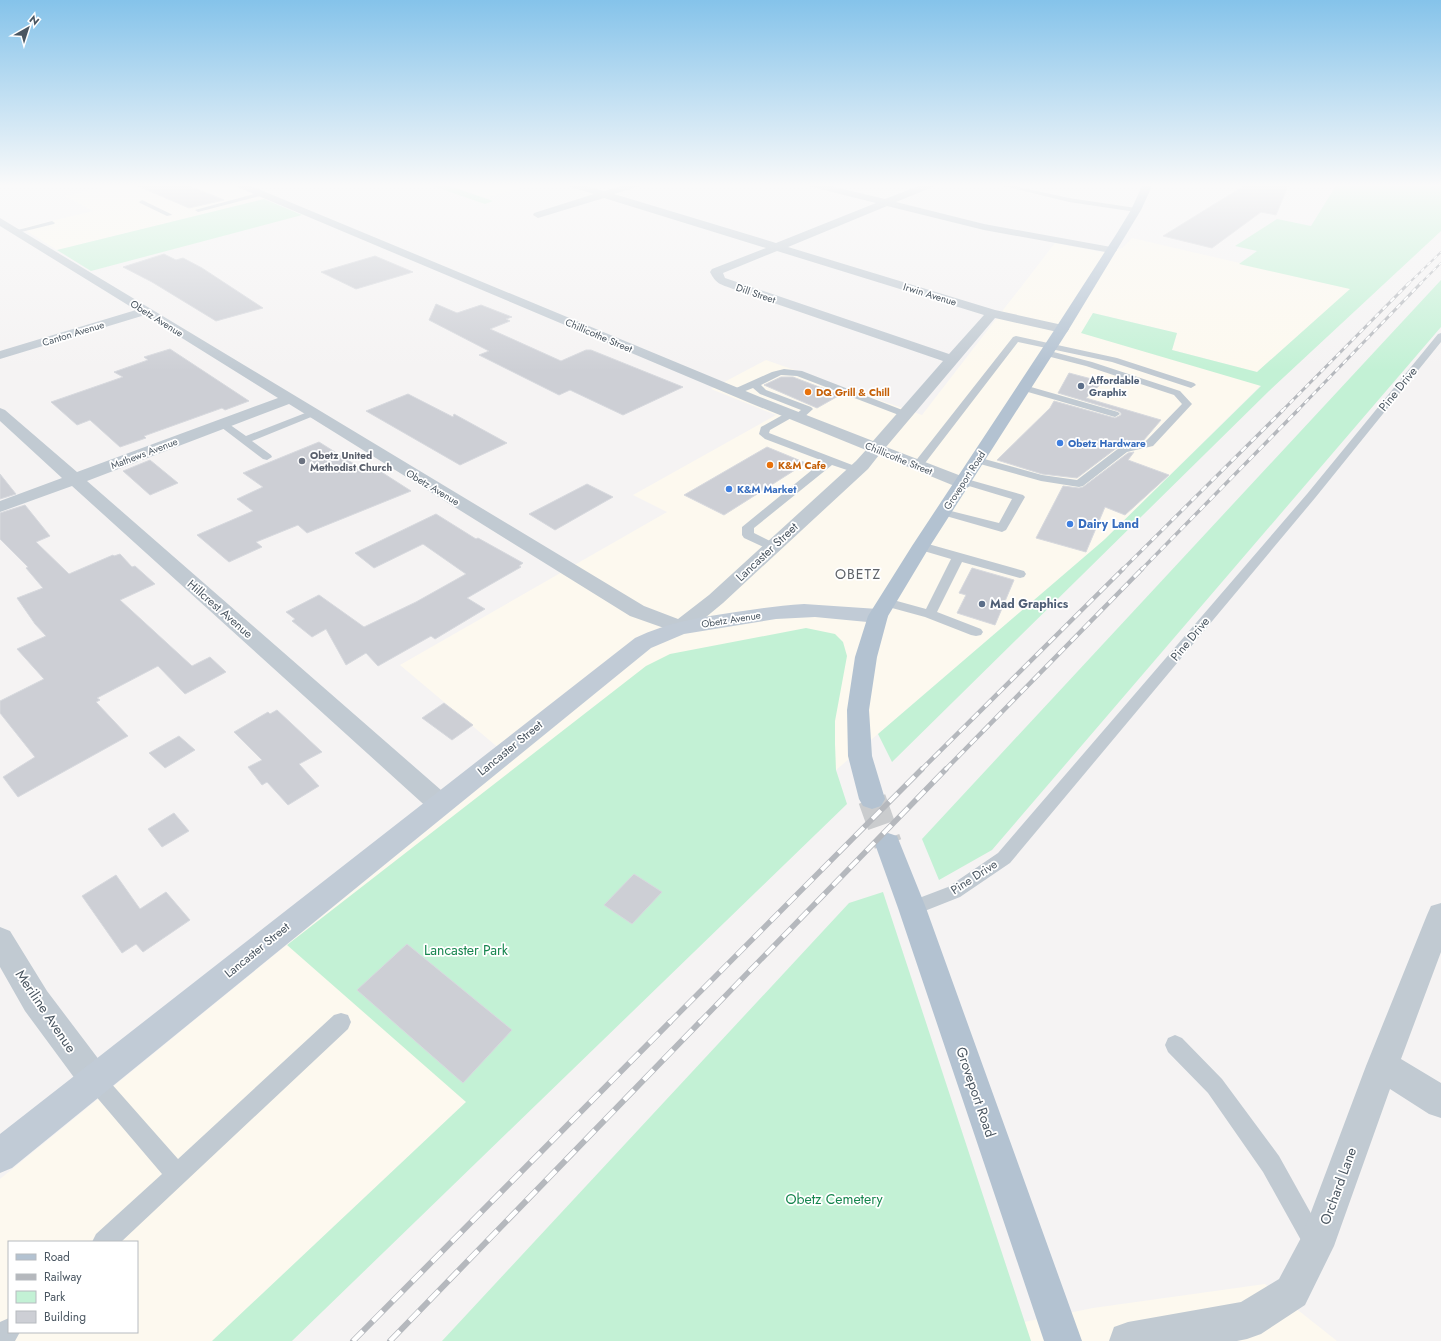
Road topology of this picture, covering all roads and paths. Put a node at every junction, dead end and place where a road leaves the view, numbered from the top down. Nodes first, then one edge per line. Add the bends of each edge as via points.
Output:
1 (42, 247) edge
2 (387, 247) edge
3 (777, 247) joint
4 (1093, 247) edge
5 (1114, 247) edge
6 (1112, 250) junction
7 (146, 311) junction
8 (992, 313) junction
9 (1062, 329) junction
10 (1441, 336) edge
11 (1049, 349) junction
12 (0, 355) edge
13 (953, 360) junction
14 (754, 384) junction
15 (1191, 385) dead end
16 (1024, 388) junction
17 (734, 392) junction
18 (289, 399) junction
19 (0, 413) edge
20 (313, 413) junction
21 (907, 414) junction
22 (1115, 414) dead end
23 (794, 416) junction
24 (222, 424) junction
25 (245, 440) junction
26 (877, 449) junction
27 (268, 457) dead end
28 (977, 460) junction
29 (830, 461) junction
30 (918, 465) junction
31 (856, 470) junction
32 (73, 479) junction
33 (963, 482) junction
34 (0, 507) edge
35 (943, 512) junction
36 (921, 546) junction
37 (772, 547) junction
38 (958, 557) junction
39 (1020, 574) dead end
40 (882, 609) junction
41 (930, 614) junction
42 (681, 627) junction
43 (976, 632) dead end
44 (872, 799) tunnel mouth
45 (440, 804) junction
46 (888, 844) tunnel mouth
47 (912, 908) junction
48 (1441, 915) edge
49 (0, 940) edge
50 (341, 1022) dead end
51 (1175, 1045) dead end
52 (1382, 1066) junction
53 (95, 1080) junction
54 (1441, 1102) edge
55 (0, 1156) edge
56 (177, 1175) junction
57 (105, 1241) edge
58 (1316, 1246) junction
59 (8, 1331) edge
60 (0, 1338) edge
61 (1063, 1341) edge
62 (1128, 1341) edge

1 - 7 street, Obetz Avenue
2 - 17 street, Chillicothe Street
3 - 8 street, Irwin Avenue
3 - 13 street, Dill Street via 716,272 720,280
4 - 6 street
5 - 6 main road, Groveport Road
6 - 9 main road, Groveport Road
7 - 12 street, Canton Avenue
7 - 18 street, Obetz Avenue
8 - 9 street, Irwin Avenue
8 - 13 street, Lancaster Street
9 - 11 main road, Groveport Road
10 - 47 lane, Pine Drive via 1311,496 1004,858 954,892
11 - 15 lane via 1114,360
11 - 16 main road, Groveport Road
11 - 28 lane via 1176,393 1187,404 1149,444 1123,450 1079,484 1041,478
11 - 30 lane via 1016,339
13 - 21 street, Lancaster Street
14 - 17 lane
14 - 21 lane via 780,372 799,373
14 - 23 lane via 763,392 808,409
16 - 22 lane
16 - 28 main road, Groveport Road
17 - 23 street, Chillicothe Street
18 - 20 street, Obetz Avenue
18 - 24 street, Mathews Avenue
19 - 32 street, Hillcrest Avenue
20 - 25 lane
20 - 42 street, Obetz Avenue via 637,611
21 - 26 street, Lancaster Street
23 - 26 street, Chillicothe Street
23 - 29 lane via 765,429 764,434
24 - 25 lane
24 - 32 street, Mathews Avenue
25 - 27 lane
26 - 30 street, Chillicothe Street
26 - 31 street, Lancaster Street
28 - 33 main road, Groveport Road
29 - 31 lane
29 - 37 lane via 748,527 748,535
30 - 33 street, Chillicothe Street
31 - 37 street, Lancaster Street
32 - 34 street, Mathews Avenue
32 - 45 street, Hillcrest Avenue
33 - 35 main road, Groveport Road
33 - 35 lane via 1019,497 1002,528
35 - 36 main road, Groveport Road
36 - 38 lane
36 - 40 main road, Groveport Road
37 - 42 street, Lancaster Street via 716,599
38 - 39 lane
38 - 41 lane
40 - 41 lane
40 - 42 street, Obetz Avenue via 793,611
40 - 44 main road, Groveport Road via 866,657 858,710 860,756
41 - 43 lane
42 - 45 street, Lancaster Street via 638,646
45 - 53 street, Lancaster Street
46 - 47 main road, Groveport Road
47 - 61 main road, Groveport Road
48 - 52 street, Orchard Lane
49 - 53 street, Meriline Avenue via 36,1001
50 - 56 lane
51 - 58 lane via 1216,1086 1271,1164
52 - 54 street
52 - 58 street, Orchard Lane
53 - 55 street, Lancaster Street
53 - 56 lane
56 - 57 lane
58 - 62 street, Orchard Lane via 1292,1292 1247,1320
59 - 60 lane

